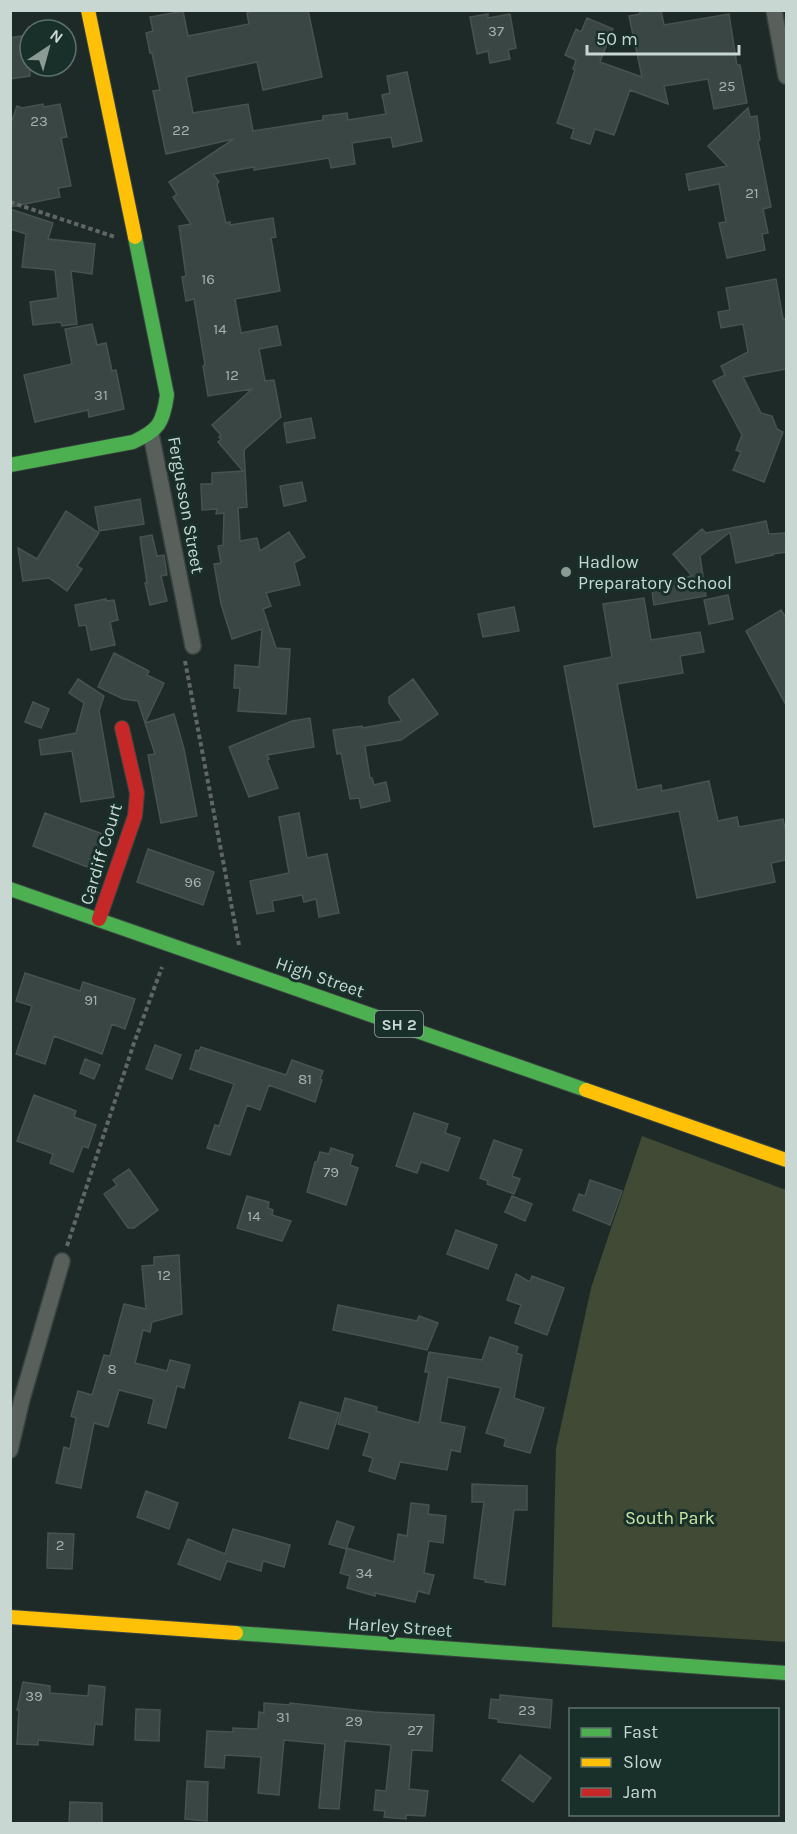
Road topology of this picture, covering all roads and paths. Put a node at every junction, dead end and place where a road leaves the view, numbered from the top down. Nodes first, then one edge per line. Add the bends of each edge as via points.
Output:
1 (88, 10) edge
2 (774, 10) edge
3 (786, 76) edge
4 (10, 202) edge
5 (135, 244) junction
6 (151, 434) junction
7 (10, 465) edge
8 (193, 646) joint
9 (122, 728) dead end
10 (10, 889) edge
11 (99, 919) junction
12 (171, 943) junction
13 (244, 970) junction
14 (786, 1160) edge
15 (62, 1261) joint
16 (10, 1450) edge
17 (10, 1617) edge
18 (786, 1673) edge

1 - 5 main road, Fergusson Street
2 - 3 street
4 - 5 path
5 - 6 main road, Fergusson Street via 167,395 162,420
6 - 7 main road via 133,442
6 - 8 street, Fergusson Street
8 - 13 path via 183,652
9 - 11 main road, Cardiff Court via 137,793 135,816
10 - 11 main road, High Street / SH 2
11 - 12 main road, High Street / SH 2
12 - 13 main road, High Street / SH 2
12 - 15 path
13 - 14 main road, High Street / SH 2
15 - 16 street
17 - 18 main road, Harley Street

